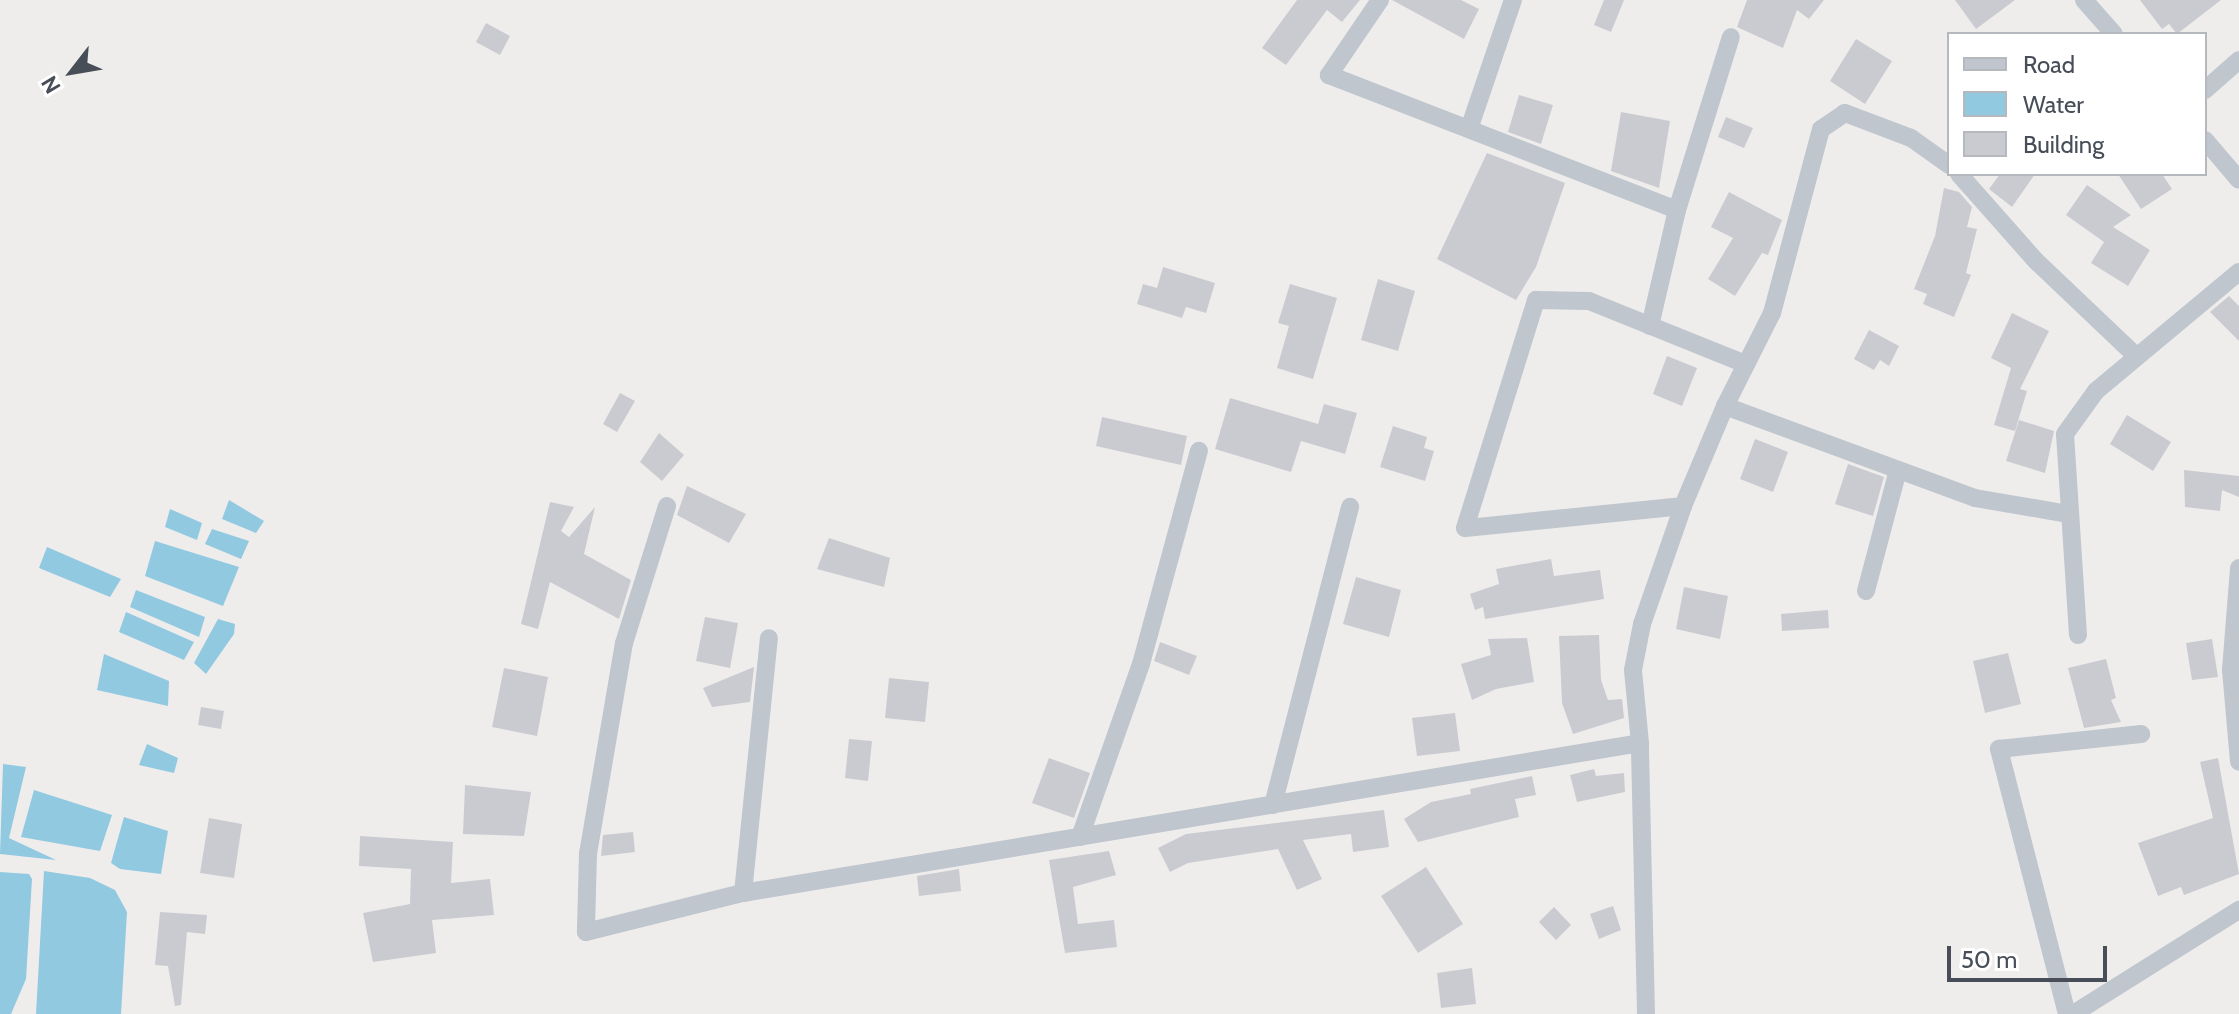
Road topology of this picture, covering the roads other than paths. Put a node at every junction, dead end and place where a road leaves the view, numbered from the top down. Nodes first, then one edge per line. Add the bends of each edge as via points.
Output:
1 (1380, 0) edge
2 (1513, 0) edge
3 (2084, 0) edge
4 (2112, 32) edge
5 (1731, 37) dead end
6 (2239, 60) edge
7 (2207, 88) edge
8 (1469, 129) junction
9 (2207, 142) edge
10 (1947, 164) edge
11 (1961, 176) edge
12 (2239, 180) edge
13 (1677, 210) junction
14 (2239, 272) edge
15 (1650, 326) junction
16 (2137, 357) junction
17 (1746, 364) junction
18 (1725, 406) junction
19 (1199, 451) dead end
20 (1898, 470) junction
21 (667, 506) dead end
22 (1683, 506) junction
23 (1350, 507) dead end
24 (2069, 514) junction
25 (2239, 568) edge
26 (1866, 591) dead end
27 (2078, 635) dead end
28 (769, 638) dead end
29 (2141, 734) dead end
30 (1640, 743) junction
31 (2239, 762) edge
32 (1273, 805) junction
33 (1080, 837) junction
34 (743, 893) junction
35 (2239, 910) edge
36 (1645, 1014) edge
37 (2070, 1014) edge

1 - 8 street via 1329,75
2 - 8 street
3 - 4 street
5 - 13 street
6 - 7 street
8 - 13 street
9 - 12 street
10 - 17 street via 1911,138 1845,113 1821,129 1772,313
11 - 16 street via 2036,261
13 - 15 street
14 - 16 street
15 - 17 street
15 - 22 street via 1589,301 1536,300 1465,528
16 - 24 street via 2096,391 2065,434
17 - 18 street
18 - 20 street
18 - 22 street
19 - 33 street via 1141,664
20 - 24 street via 1975,498
20 - 26 street
21 - 34 street via 624,643 588,853 586,932
22 - 30 street via 1642,624 1633,670
23 - 32 street
24 - 27 street
25 - 31 street via 2231,670
28 - 34 street
29 - 37 street via 1999,749
30 - 32 street
30 - 36 street
32 - 33 street
33 - 34 street
35 - 37 street

